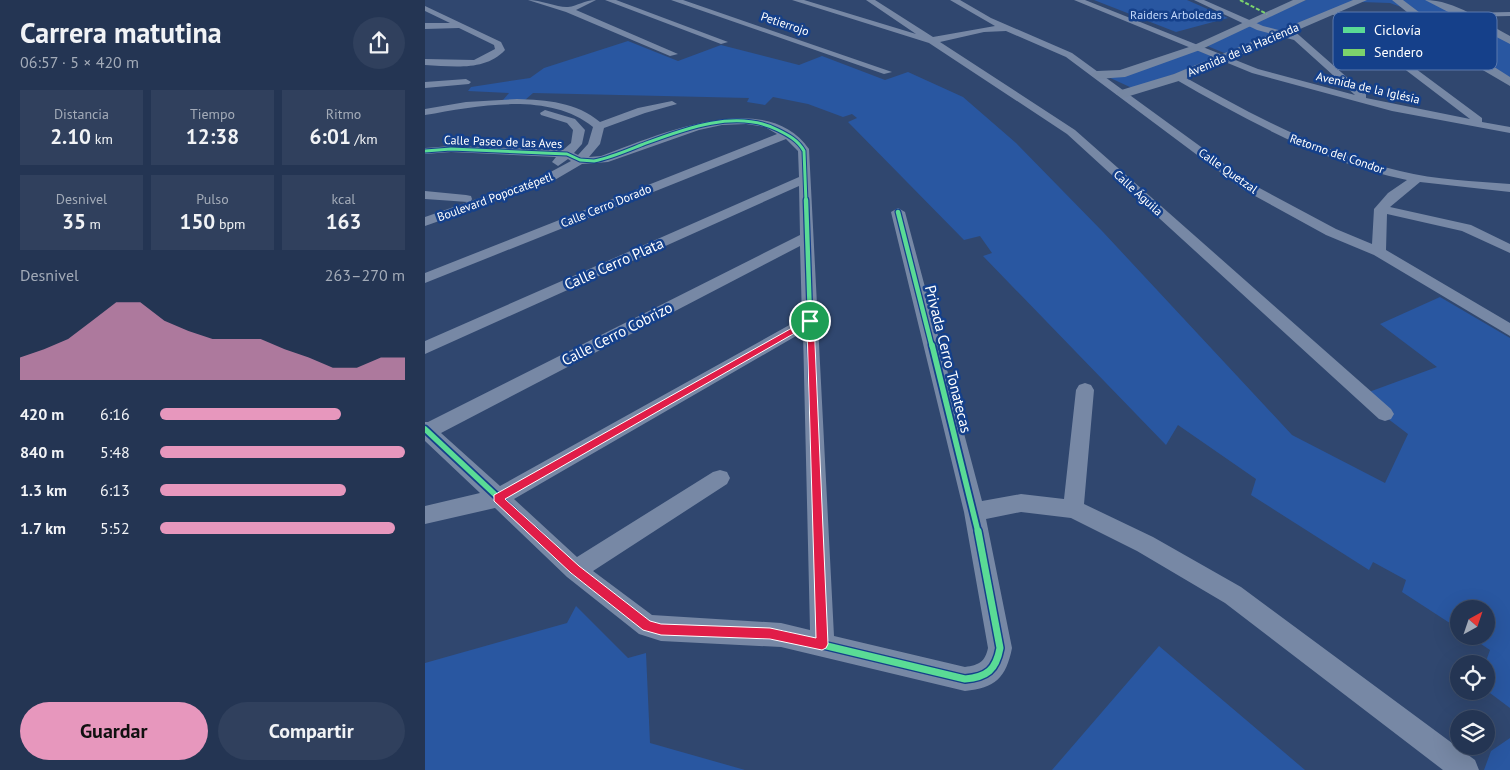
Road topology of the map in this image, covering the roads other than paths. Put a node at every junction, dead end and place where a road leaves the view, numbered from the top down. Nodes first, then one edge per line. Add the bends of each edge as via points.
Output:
1 (532, 0) edge
2 (577, 0) edge
3 (592, 0) edge
4 (609, 0) edge
5 (675, 0) edge
6 (796, 0) edge
7 (816, 0) edge
8 (871, 0) edge
9 (956, 0) edge
10 (1078, 0) edge
11 (1091, 0) edge
12 (1198, 0) edge
13 (1210, 0) edge
14 (1301, 0) edge
15 (1374, 0) edge
16 (1430, 0) edge
17 (545, 1) edge
18 (1361, 1) edge
19 (1396, 2) edge
20 (559, 6) junction
21 (425, 8) edge
22 (569, 10) junction
23 (1337, 12) edge
24 (1410, 12) edge
25 (1457, 12) edge
26 (1333, 14) edge
27 (1497, 14) edge
28 (1510, 14) edge
29 (988, 20) junction
30 (1252, 21) junction
31 (425, 26) edge
32 (460, 26) junction
33 (947, 28) dead end
34 (915, 29) junction
35 (934, 30) dead end
36 (1014, 30) junction
37 (1289, 34) junction
38 (1497, 34) edge
39 (932, 40) junction
40 (1510, 41) edge
41 (723, 42) dead end
42 (1200, 47) junction
43 (673, 54) dead end
44 (1226, 57) junction
45 (425, 62) edge
46 (1411, 70) edge
47 (1491, 70) edge
48 (887, 72) dead end
49 (1097, 75) junction
50 (1178, 77) junction
51 (466, 82) dead end
52 (1510, 82) edge
53 (1347, 83) junction
54 (425, 85) edge
55 (1327, 88) junction
56 (1124, 95) junction
57 (1362, 96) junction
58 (673, 104) dead end
59 (425, 112) edge
60 (425, 119) edge
61 (1478, 120) junction
62 (1510, 125) edge
63 (599, 126) junction
64 (1510, 130) edge
65 (787, 134) junction
66 (425, 151) edge
67 (573, 157) junction
68 (1418, 178) junction
69 (804, 179) junction
70 (1510, 188) edge
71 (425, 195) edge
72 (466, 199) junction
73 (1381, 209) junction
74 (898, 212) dead end
75 (425, 214) edge
76 (425, 222) edge
77 (807, 237) junction
78 (1510, 249) edge
79 (1379, 252) junction
80 (425, 278) edge
81 (810, 321) junction
82 (1510, 330) edge
83 (425, 348) edge
84 (1085, 390) dead end
85 (1385, 414) dead end
86 (426, 430) edge
87 (720, 478) dead end
88 (497, 498) junction
89 (1073, 509) junction
90 (974, 512) junction
91 (425, 515) edge
92 (575, 570) junction
93 (822, 644) junction
94 (1465, 770) edge

1 - 17 street
2 - 20 street
3 - 22 street
4 - 41 street
5 - 48 street, Petierrojo
6 - 39 street
7 - 34 street
8 - 34 street, Calle Águila
9 - 29 street, Calle Quetzal
10 - 42 street
11 - 42 street
12 - 30 street
13 - 30 street
14 - 30 main road, Avenida de la Hacienda
15 - 18 main road
16 - 25 main road
17 - 20 street
18 - 23 main road, Avenida de la Hacienda
19 - 24 main road
20 - 22 street
21 - 32 street
22 - 43 street
26 - 37 main road, Avenida de la Hacienda
27 - 28 street
29 - 33 street
29 - 36 street, Calle Quetzal
30 - 37 street
30 - 42 main road, Avenida de la Hacienda
31 - 32 street
32 - 45 street via 498,44 500,50 492,56 468,63
34 - 35 street
34 - 39 street, Calle Águila
36 - 39 street via 982,29
36 - 49 street, Calle Quetzal via 1069,55
37 - 44 main road, Avenida de la Hacienda
37 - 53 street
38 - 40 main road
39 - 85 street, Calle Águila via 1071,132
42 - 44 street
42 - 49 main road, Avenida de la Hacienda via 1121,74
44 - 50 main road, Avenida de la Hacienda
44 - 55 street, Avenida de la Iglésia
44 - 64 street, Avenida de la Iglésia via 1311,88 1391,108
46 - 61 street
47 - 52 main road
49 - 56 street, Calle Quetzal
50 - 56 main road, Avenida de la Hacienda
50 - 68 street, Retorno del Condor via 1269,128 1305,144 1362,164
51 - 54 street
53 - 55 street via 1342,87
53 - 57 street
55 - 57 street, Avenida de la Iglésia
56 - 79 street, Calle Quetzal via 1249,187 1331,232
57 - 61 street, Avenida de la Iglésia
58 - 63 street via 642,110
59 - 63 street via 485,104 553,104 584,112
60 - 67 street, Boulevard Popocatépetl via 495,111 529,111 557,116 574,123 579,130
61 - 62 street, Avenida de la Iglésia
63 - 67 street, Boulevard Popocatépetl via 592,148
65 - 67 street, Calle Paseo de las Aves via 779,128 754,122 722,121 604,159
65 - 69 street via 804,151
65 - 80 street, Calle Cerro Dorado
66 - 67 street, Calle Paseo de las Aves via 451,149
67 - 72 street, Boulevard Popocatépetl via 529,177
67 - 76 street, Boulevard Popocatépetl via 549,178
68 - 70 street, Retorno del Condor
68 - 73 street
69 - 77 street
69 - 83 street, Calle Cerro Plata
71 - 72 street
72 - 75 street, Boulevard Popocatépetl
73 - 78 street via 1466,228
73 - 79 street
74 - 90 street, Privada Cerro Tonatecas
77 - 81 street
77 - 86 street, Calle Cerro Cobrizo
79 - 82 street, Calle Quetzal
81 - 88 street
81 - 93 street
84 - 89 street
86 - 88 street
87 - 92 street
88 - 91 street
88 - 92 street
89 - 90 street via 1021,503
89 - 94 street via 1145,544 1226,590
90 - 93 street, Privada Cerro Tonatecas via 1000,648 992,672 965,679
92 - 93 street via 647,626 770,633

